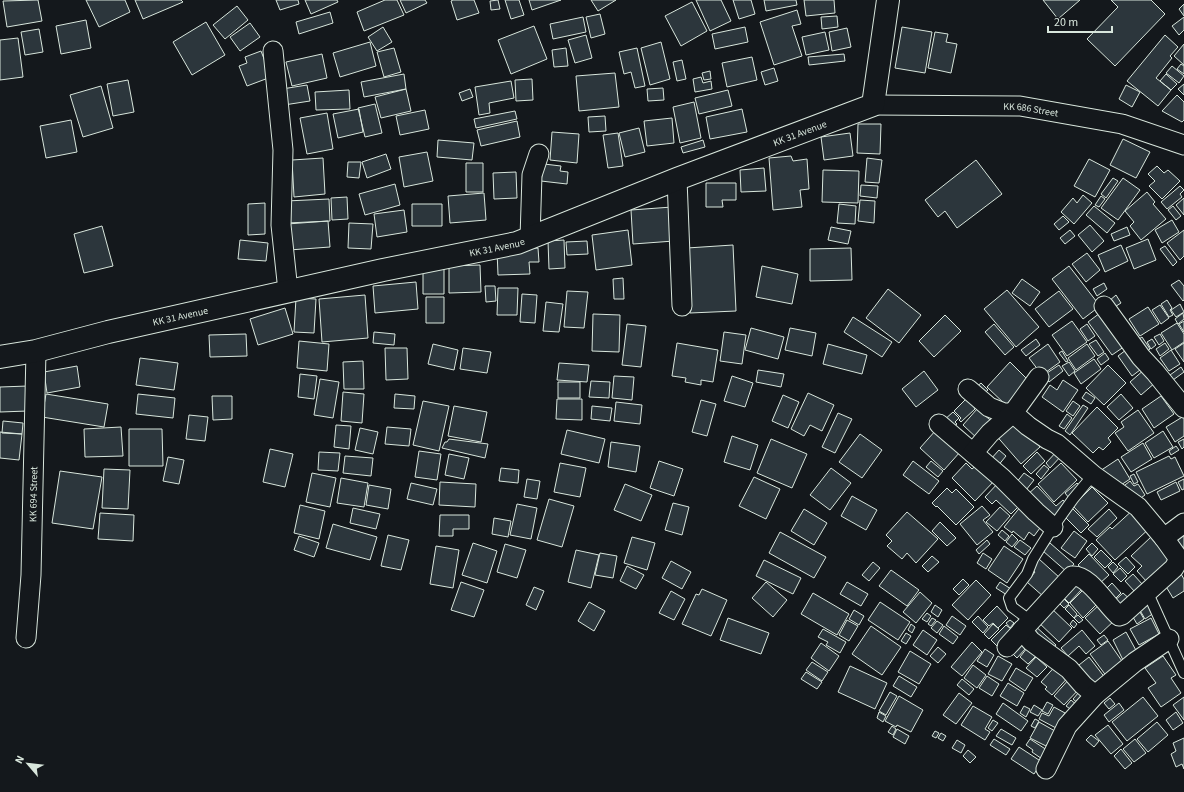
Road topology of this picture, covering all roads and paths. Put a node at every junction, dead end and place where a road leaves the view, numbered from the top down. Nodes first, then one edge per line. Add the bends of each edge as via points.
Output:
1 (888, 0) edge
2 (273, 50) dead end
3 (873, 105) junction
4 (1184, 145) edge
5 (539, 154) dead end
6 (677, 179) junction
7 (530, 238) junction
8 (288, 291) junction
9 (682, 306) dead end
10 (1104, 306) dead end
11 (36, 351) junction
12 (0, 357) edge
13 (1038, 377) dead end
14 (968, 389) dead end
15 (1184, 408) edge
16 (1013, 413) junction
17 (938, 424) dead end
18 (973, 453) junction
19 (1093, 475) junction
20 (1184, 523) edge
21 (1054, 527) junction
22 (1164, 538) junction
23 (1146, 591) junction
24 (1026, 626) junction
25 (26, 638) dead end
26 (1169, 639) junction
27 (1007, 647) dead end
28 (1184, 673) edge
29 (1094, 695) junction
30 (1046, 770) dead end

1 - 3 street
2 - 8 street via 283,150 281,225
3 - 4 street, KK 686 Street via 1020,106 1122,124
3 - 6 street, KK 31 Avenue
5 - 7 street via 532,175
6 - 7 street, KK 31 Avenue
6 - 9 street
7 - 8 street, KK 31 Avenue via 517,243
8 - 11 street, KK 31 Avenue
10 - 15 street via 1141,357
11 - 12 street, KK 31 Avenue
11 - 25 street, KK 694 Street via 31,575
13 - 16 street
14 - 16 street via 989,406 1004,413
16 - 18 street via 990,433
16 - 19 street via 1057,444
17 - 18 street
18 - 21 street
19 - 21 lane
19 - 22 street via 1138,507
20 - 22 street
21 - 24 lane via 1033,559 1027,574 1009,598 1012,607
22 - 23 street via 1179,559 1174,568
23 - 24 street via 1119,616 1090,584 1077,575 1072,576
23 - 26 lane
24 - 27 street
24 - 29 street via 1031,641 1069,669
26 - 28 lane
26 - 29 street
29 - 30 street via 1067,726

